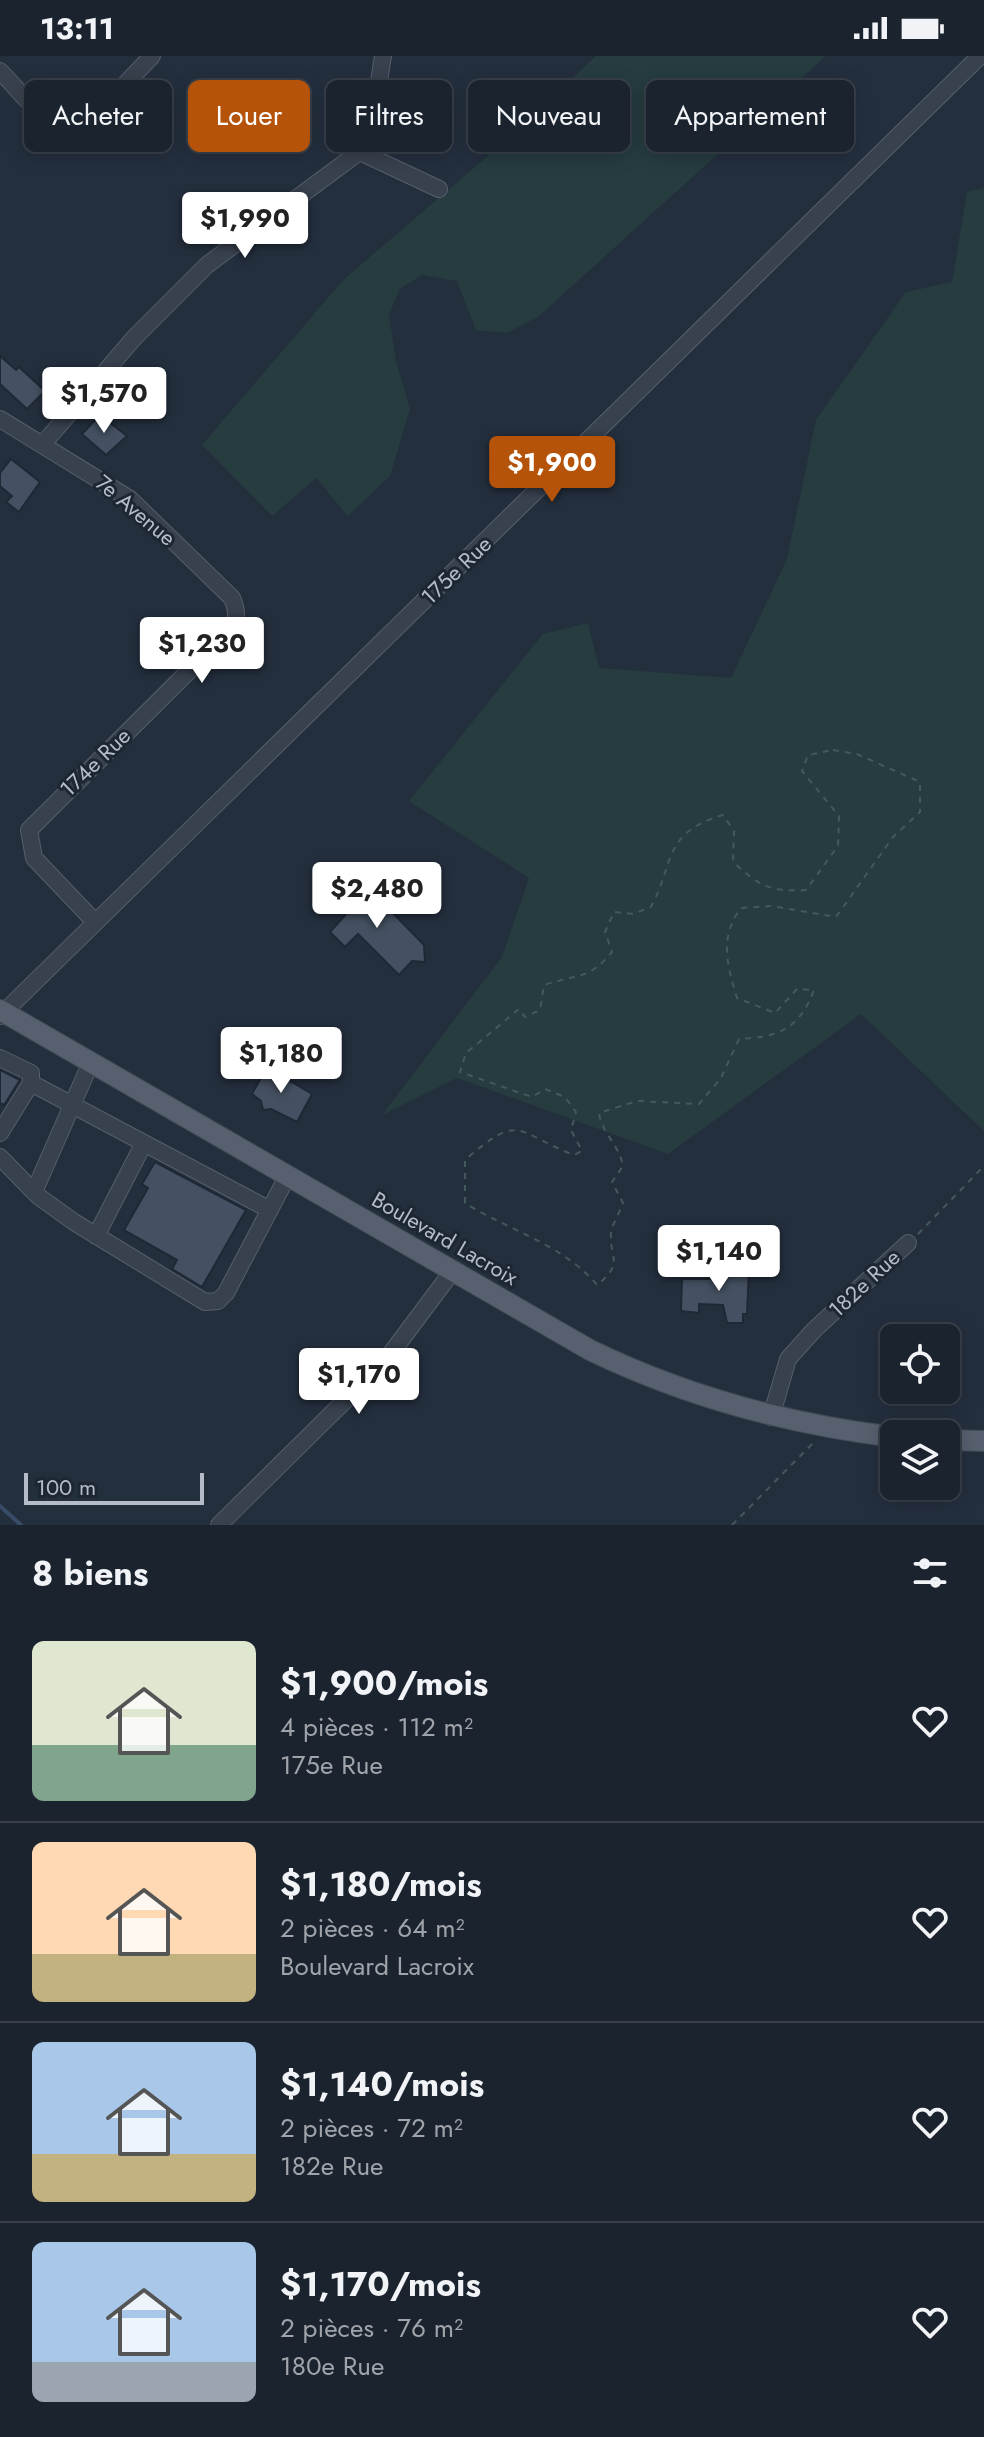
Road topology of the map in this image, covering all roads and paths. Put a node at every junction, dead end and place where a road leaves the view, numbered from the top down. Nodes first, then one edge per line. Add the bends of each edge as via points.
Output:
1 (152, 56) edge
2 (383, 56) edge
3 (980, 56) edge
4 (0, 71) edge
5 (379, 80) edge
6 (357, 152) edge
7 (360, 152) edge
8 (439, 189) dead end
9 (0, 419) edge
10 (43, 444) junction
11 (231, 629) joint
12 (95, 922) junction
13 (1, 1013) edge
14 (0, 1058) edge
15 (91, 1062) junction
16 (31, 1083) junction
17 (71, 1104) junction
18 (0, 1133) edge
19 (144, 1143) junction
20 (0, 1157) edge
21 (984, 1166) edge
22 (288, 1175) junction
23 (34, 1192) junction
24 (465, 1203) joint
25 (270, 1210) junction
26 (96, 1236) junction
27 (908, 1243) joint
28 (454, 1269) junction
29 (771, 1417) junction
30 (828, 1428) junction
31 (880, 1435) edge
32 (960, 1440) edge
33 (984, 1441) edge
34 (219, 1525) edge
35 (732, 1525) edge

1 - 4 street via 87,124 74,130 59,127
2 - 5 street
3 - 12 street, 175e Rue
6 - 10 street via 207,265 134,338
7 - 8 street
9 - 10 street, 7e Avenue
10 - 11 street, 7e Avenue via 130,499 156,522 232,598 237,618
11 - 12 street, 174e Rue via 29,830 34,858
12 - 13 street, 175e Rue
13 - 15 main road, Boulevard Lacroix
14 - 16 street via 31,1073
15 - 17 street
15 - 22 main road, Boulevard Lacroix
16 - 17 street
16 - 18 street
17 - 19 street
17 - 23 street
19 - 25 street
19 - 26 street
20 - 23 street
21 - 27 path, 182e Rue
22 - 25 street
22 - 28 main road, Boulevard Lacroix
23 - 26 street
24 - 24 path via 560,1252 597,1285 609,1276 616,1254 611,1233 623,1203 612,1182 623,1166 620,1150 601,1128 599,1113 637,1101 699,1104 721,1078 739,1039 773,1037 806,1010 814,990 797,989 775,1013 737,998 728,966 728,926 741,908 771,906 836,917 893,837 920,812 920,782 857,754 833,750 808,755 802,771 839,816 838,846 806,890 760,886 733,862 734,831 723,815 703,821 681,838 668,856 663,884 651,907 633,914 614,912 605,932 612,952 599,969 579,979 544,985 540,1010 525,1017 519,1009 466,1053 460,1072 532,1097 545,1089 565,1097 576,1112 571,1130 582,1151 574,1155 553,1147 529,1130 498,1132 465,1160
25 - 26 street via 218,1301 191,1295
27 - 29 street, 182e Rue via 788,1359
28 - 29 main road, Boulevard Lacroix via 638,1373
28 - 34 street via 386,1360
29 - 30 main road, Boulevard Lacroix
30 - 31 main road, Boulevard Lacroix
30 - 35 path
32 - 33 main road

